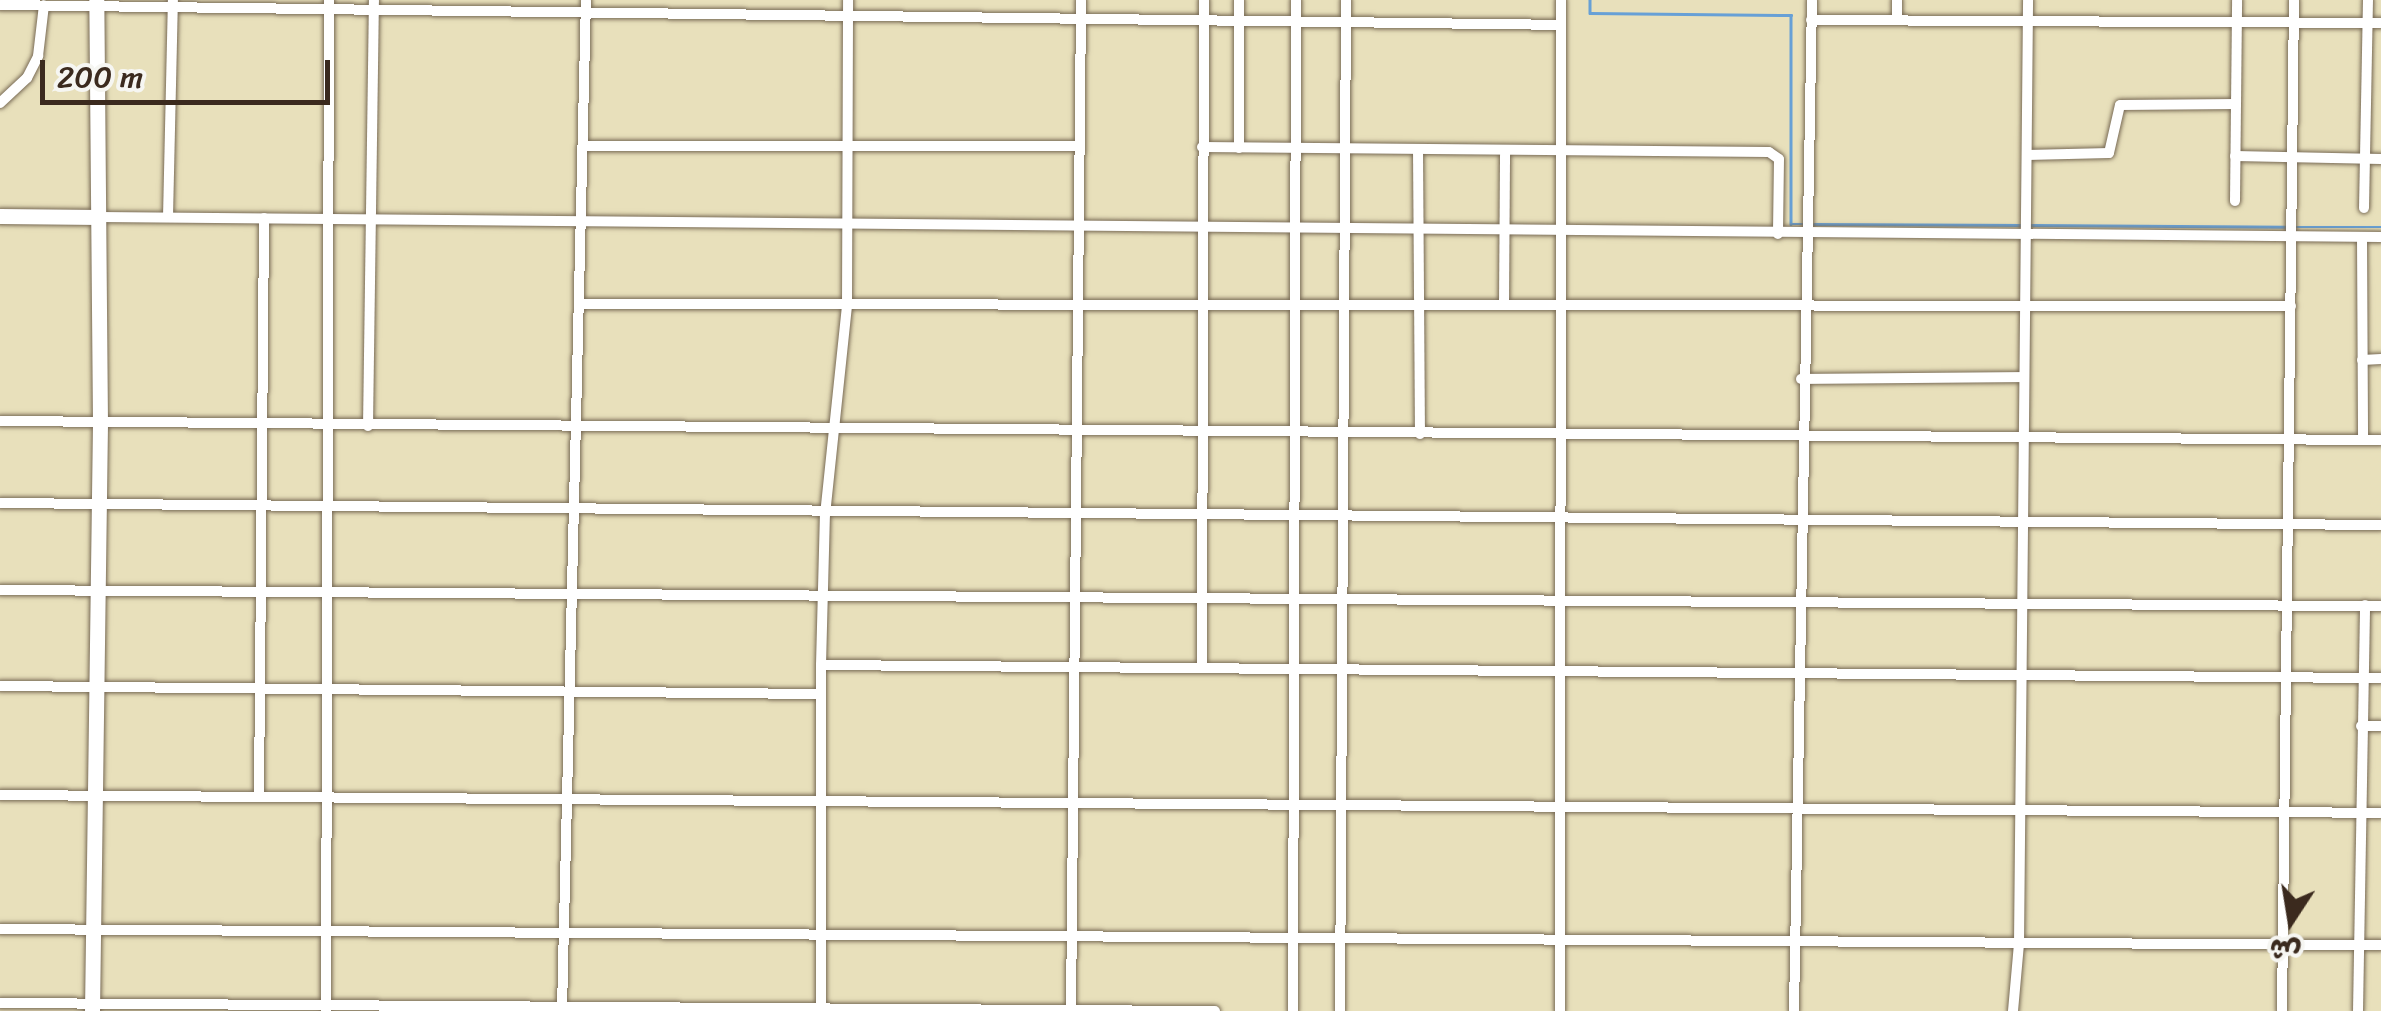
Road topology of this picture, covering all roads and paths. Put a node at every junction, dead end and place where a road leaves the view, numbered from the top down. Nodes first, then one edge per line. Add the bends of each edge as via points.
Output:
1 (848, 0) edge
2 (1081, 0) edge
3 (1204, 0) edge
4 (1240, 0) edge
5 (1296, 0) edge
6 (1346, 0) edge
7 (1561, 0) edge
8 (1812, 0) edge
9 (1897, 0) edge
10 (2028, 0) edge
11 (2236, 0) edge
12 (2294, 0) edge
13 (2368, 0) edge
14 (96, 2) edge
15 (7, 3) edge
16 (44, 5) junction
17 (174, 5) edge
18 (329, 5) edge
19 (374, 5) edge
20 (586, 6) edge
21 (848, 16) junction
22 (1081, 19) junction
23 (1204, 20) junction
24 (1811, 20) junction
25 (1897, 20) junction
26 (1239, 21) junction
27 (2027, 21) junction
28 (1295, 22) junction
29 (1346, 22) junction
30 (2237, 22) junction
31 (2294, 22) junction
32 (2367, 22) junction
33 (2381, 23) edge
34 (1561, 24) junction
35 (0, 104) edge
36 (2236, 104) junction
37 (584, 146) junction
38 (1080, 146) junction
39 (848, 147) junction
40 (1202, 147) junction
41 (1239, 148) junction
42 (1295, 148) junction
43 (1345, 148) junction
44 (1418, 150) junction
45 (1505, 150) junction
46 (1560, 151) junction
47 (2027, 155) junction
48 (2235, 156) junction
49 (2294, 158) junction
50 (2364, 158) junction
51 (2381, 158) edge
52 (2236, 201) dead end
53 (2364, 208) dead end
54 (0, 216) edge
55 (98, 217) junction
56 (168, 218) junction
57 (264, 218) junction
58 (326, 219) junction
59 (371, 220) junction
60 (583, 222) junction
61 (848, 224) junction
62 (1079, 226) junction
63 (1200, 228) junction
64 (1296, 229) junction
65 (1342, 229) junction
66 (1418, 230) junction
67 (1506, 231) junction
68 (1560, 231) junction
69 (1778, 234) junction
70 (1806, 234) junction
71 (2026, 235) junction
72 (2362, 237) junction
73 (2381, 237) edge
74 (2292, 238) junction
75 (1078, 301) junction
76 (1199, 302) junction
77 (1296, 302) junction
78 (1342, 302) junction
79 (1418, 303) junction
80 (1504, 303) junction
81 (581, 304) junction
82 (1560, 304) junction
83 (1804, 304) junction
84 (847, 305) junction
85 (2026, 305) junction
86 (2291, 306) junction
87 (2362, 360) junction
88 (2381, 360) edge
89 (2024, 377) junction
90 (1801, 379) junction
91 (0, 421) edge
92 (100, 423) junction
93 (262, 426) junction
94 (328, 426) junction
95 (368, 426) junction
96 (578, 427) junction
97 (833, 431) junction
98 (1077, 432) junction
99 (1200, 433) junction
100 (1295, 434) junction
101 (1342, 434) junction
102 (1420, 434) junction
103 (1560, 434) junction
104 (1800, 435) junction
105 (2023, 439) junction
106 (2289, 440) junction
107 (2363, 440) junction
108 (2381, 440) edge
109 (0, 503) edge
110 (98, 504) junction
111 (262, 506) junction
112 (327, 508) junction
113 (575, 510) junction
114 (1074, 513) junction
115 (1294, 514) junction
116 (826, 515) junction
117 (1201, 515) junction
118 (1341, 515) junction
119 (1560, 516) junction
120 (1799, 516) junction
121 (2023, 521) junction
122 (2288, 524) junction
123 (2381, 524) edge
124 (0, 590) edge
125 (98, 592) junction
126 (573, 592) junction
127 (261, 593) junction
128 (328, 594) junction
129 (824, 599) junction
130 (1074, 600) junction
131 (1202, 600) junction
132 (1340, 601) junction
133 (1296, 602) junction
134 (1798, 602) junction
135 (1560, 603) junction
136 (2287, 605) junction
137 (2364, 605) junction
138 (2023, 606) junction
139 (2381, 606) edge
140 (821, 665) junction
141 (1073, 666) junction
142 (1202, 666) junction
143 (1296, 667) junction
144 (1340, 667) junction
145 (1560, 670) junction
146 (1798, 670) junction
147 (2022, 675) junction
148 (2286, 677) junction
149 (2362, 678) junction
150 (2381, 678) edge
151 (0, 686) edge
152 (96, 688) junction
153 (260, 689) junction
154 (328, 690) junction
155 (570, 691) junction
156 (821, 694) junction
157 (2361, 726) junction
158 (2381, 726) edge
159 (0, 795) edge
160 (327, 795) junction
161 (93, 796) junction
162 (259, 796) junction
163 (567, 798) junction
164 (821, 800) junction
165 (1071, 802) junction
166 (1296, 803) junction
167 (1340, 803) junction
168 (1561, 805) junction
169 (1796, 805) junction
170 (2021, 808) junction
171 (2284, 812) junction
172 (2359, 813) junction
173 (2381, 813) edge
174 (0, 929) edge
175 (91, 930) junction
176 (327, 930) junction
177 (564, 932) junction
178 (820, 934) junction
179 (1072, 936) junction
180 (1340, 937) junction
181 (1293, 938) junction
182 (1795, 939) junction
183 (1560, 940) junction
184 (2019, 944) junction
185 (2282, 945) junction
186 (2381, 945) edge
187 (2358, 946) junction
188 (0, 1002) edge
189 (92, 1007) edge
190 (326, 1007) edge
191 (562, 1008) edge
192 (821, 1010) edge
193 (1071, 1010) edge
194 (1214, 1011) edge
195 (1293, 1011) edge
196 (1340, 1011) edge
197 (1560, 1011) edge
198 (1794, 1011) edge
199 (2012, 1011) edge
200 (2282, 1011) edge
201 (2358, 1011) edge

1 - 21 street
2 - 22 street
3 - 23 street
4 - 26 street
5 - 28 street
6 - 29 street
7 - 34 street
8 - 24 street
9 - 25 street
10 - 27 street
11 - 30 street
12 - 31 street
13 - 32 street
14 - 16 street
14 - 17 street
14 - 55 street
15 - 16 street
16 - 35 street via 38,56 27,78
17 - 18 street
17 - 56 street
18 - 19 street
18 - 58 street
19 - 20 street
19 - 59 street
20 - 21 street
20 - 37 street
21 - 22 street
21 - 39 street
22 - 23 street
22 - 38 street
23 - 26 street
23 - 40 street
24 - 25 street
24 - 70 street
25 - 27 street
26 - 28 street
26 - 41 street
27 - 30 street
27 - 47 street
28 - 29 street
28 - 42 street
29 - 34 street
29 - 43 street
30 - 31 street
30 - 36 street
31 - 32 street
31 - 49 street
32 - 33 street
32 - 50 street
34 - 46 street
36 - 47 street via 2120,105 2109,153
36 - 48 street
37 - 39 street
37 - 60 street
38 - 39 street
38 - 62 street
39 - 61 street
40 - 41 street
40 - 63 street
41 - 42 street
42 - 43 street
42 - 64 street
43 - 44 street
43 - 65 street
44 - 45 street
44 - 66 street
45 - 46 street
45 - 67 street
46 - 68 street
46 - 69 street via 1774,153
47 - 71 street
48 - 49 street
48 - 52 street
49 - 50 street
49 - 74 street
50 - 51 street
50 - 53 street
54 - 55 street
55 - 56 street
55 - 92 street
56 - 57 street
57 - 58 street
57 - 93 street
58 - 59 street
58 - 94 street
59 - 60 street
59 - 95 street
60 - 61 street
60 - 81 street
61 - 62 street
61 - 84 street
62 - 63 street
62 - 75 street
63 - 64 street
63 - 76 street
64 - 65 street
64 - 77 street
65 - 66 street
65 - 78 street
66 - 67 street
66 - 79 street
67 - 68 street
67 - 80 street
68 - 69 street
68 - 82 street
69 - 70 street
70 - 71 street
70 - 83 street
71 - 74 street
71 - 85 street
72 - 73 street
72 - 74 street
72 - 87 street
74 - 86 street
75 - 76 street
75 - 84 street
75 - 98 street
76 - 77 street
76 - 99 street
77 - 78 street
77 - 100 street
78 - 79 street
78 - 101 street
79 - 80 street
79 - 102 street
80 - 82 street
81 - 84 street
81 - 96 street
82 - 83 street
82 - 103 street
83 - 85 street
83 - 90 street
84 - 97 street
85 - 86 street
85 - 89 street
86 - 106 street
87 - 88 street
87 - 107 street
89 - 90 street
89 - 105 street
90 - 104 street
91 - 92 street
92 - 93 street
92 - 110 street
93 - 94 street
93 - 111 street
94 - 95 street
94 - 112 street
95 - 96 street
96 - 97 street
96 - 113 street
97 - 98 street
97 - 116 street
98 - 99 street
98 - 114 street
99 - 100 street
99 - 117 street
100 - 101 street
100 - 115 street
101 - 102 street
101 - 118 street
102 - 103 street
103 - 104 street
103 - 119 street
104 - 105 street
104 - 120 street
105 - 106 street
105 - 121 street
106 - 107 street
106 - 122 street
107 - 108 street
109 - 110 street
110 - 111 street
110 - 125 street
111 - 112 street
111 - 127 street
112 - 113 street
112 - 128 street
113 - 116 street
113 - 126 street
114 - 116 street
114 - 117 street
114 - 130 street
115 - 117 street
115 - 118 street
115 - 133 street
116 - 129 street
117 - 131 street
118 - 119 street
118 - 132 street
119 - 120 street
119 - 135 street
120 - 121 street
120 - 134 street
121 - 122 street
121 - 138 street
122 - 123 street
122 - 136 street
124 - 125 street
125 - 127 street
125 - 152 street
126 - 128 street
126 - 129 street
126 - 155 street
127 - 128 street
127 - 153 street
128 - 154 street
129 - 130 street
129 - 140 street
130 - 131 street
130 - 141 street
131 - 133 street
131 - 142 street
132 - 133 street
132 - 135 street
132 - 144 street
133 - 143 street
134 - 135 street
134 - 138 street
134 - 146 street
135 - 145 street
136 - 137 street
136 - 138 street
136 - 148 street
137 - 139 street
137 - 149 street
138 - 147 street
140 - 141 street
140 - 156 street
141 - 142 street
141 - 165 street
142 - 143 street
143 - 144 street
143 - 166 street
144 - 145 street
144 - 167 street
145 - 146 street
145 - 168 street
146 - 147 street
146 - 169 street
147 - 148 street
147 - 170 street
148 - 149 street
148 - 171 street
149 - 150 street
149 - 157 street
151 - 152 street
152 - 153 street
152 - 161 street
153 - 154 street
153 - 162 street
154 - 155 street
154 - 160 street
155 - 156 street
155 - 163 street
156 - 164 street
157 - 158 street
157 - 172 street
159 - 161 street
160 - 162 street
160 - 163 street
160 - 176 street
161 - 162 street
161 - 175 street
163 - 164 street
163 - 177 street
164 - 165 street
164 - 178 street
165 - 166 street
165 - 179 street
166 - 167 street
166 - 181 street
167 - 168 street
167 - 180 street
168 - 169 street
168 - 183 street
169 - 170 street
169 - 182 street
170 - 171 street
170 - 184 street
171 - 172 street
171 - 185 street
172 - 173 street
172 - 187 street
174 - 175 street
175 - 176 street
175 - 189 street
176 - 177 street
176 - 190 street
177 - 178 street
177 - 191 street
178 - 179 street
178 - 192 street
179 - 181 street
179 - 193 street
180 - 181 street
180 - 183 street
180 - 196 street
181 - 195 street
182 - 183 street
182 - 184 street
182 - 198 street
183 - 197 street
184 - 185 street
184 - 199 street
185 - 187 street
185 - 200 street
186 - 187 street
187 - 201 street
188 - 189 street
189 - 190 street
190 - 191 street
191 - 192 street
192 - 193 street
193 - 194 street

